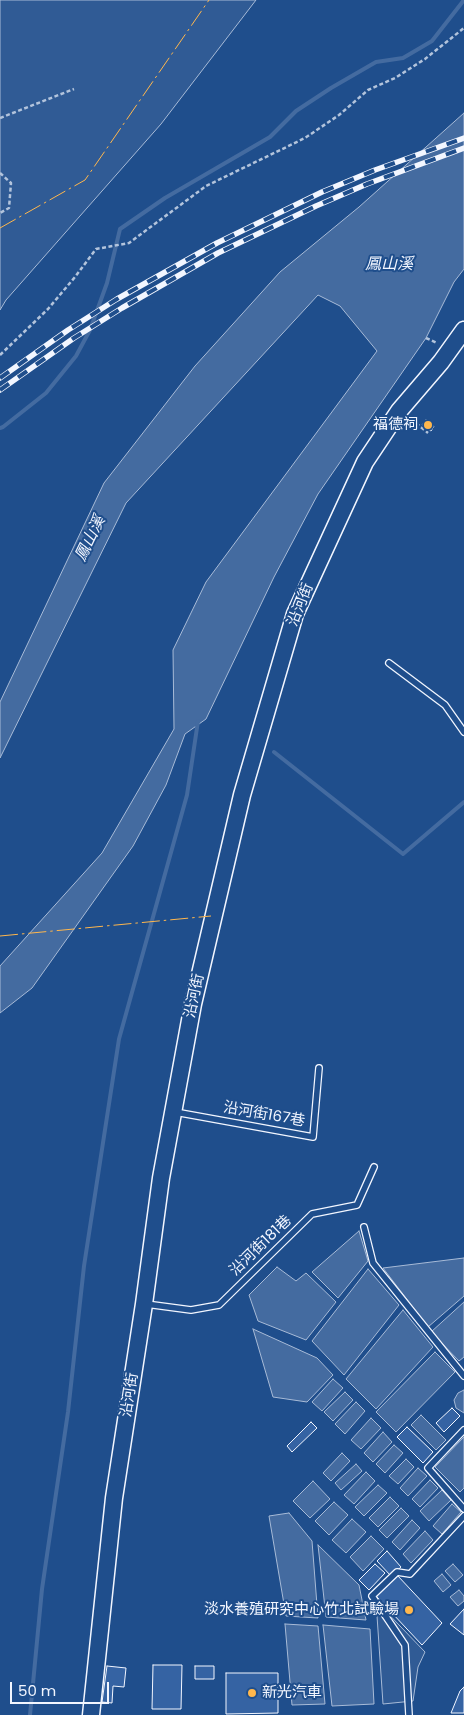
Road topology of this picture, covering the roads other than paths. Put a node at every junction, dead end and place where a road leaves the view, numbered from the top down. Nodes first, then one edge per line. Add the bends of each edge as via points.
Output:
1 (464, 330) edge
2 (389, 663) dead end
3 (464, 732) edge
4 (319, 1068) dead end
5 (172, 1112) junction
6 (374, 1167) dead end
7 (364, 1227) dead end
8 (144, 1304) junction
9 (464, 1376) edge
10 (464, 1430) edge
11 (464, 1509) edge
12 (464, 1516) edge
13 (91, 1715) edge
14 (409, 1715) edge

1 - 5 street, 沿河街 via 400,411 365,462 295,614 242,795 193,1004
2 - 3 lane via 446,705
4 - 5 lane, 沿河街167巷 via 313,1137
5 - 8 street, 沿河街
6 - 8 lane, 沿河街181巷 via 357,1205 312,1214 219,1305 191,1310
7 - 9 lane via 373,1263
8 - 13 street, 沿河街 via 114,1498
10 - 11 lane via 428,1468
12 - 14 lane via 410,1574 398,1572 372,1596 405,1645

